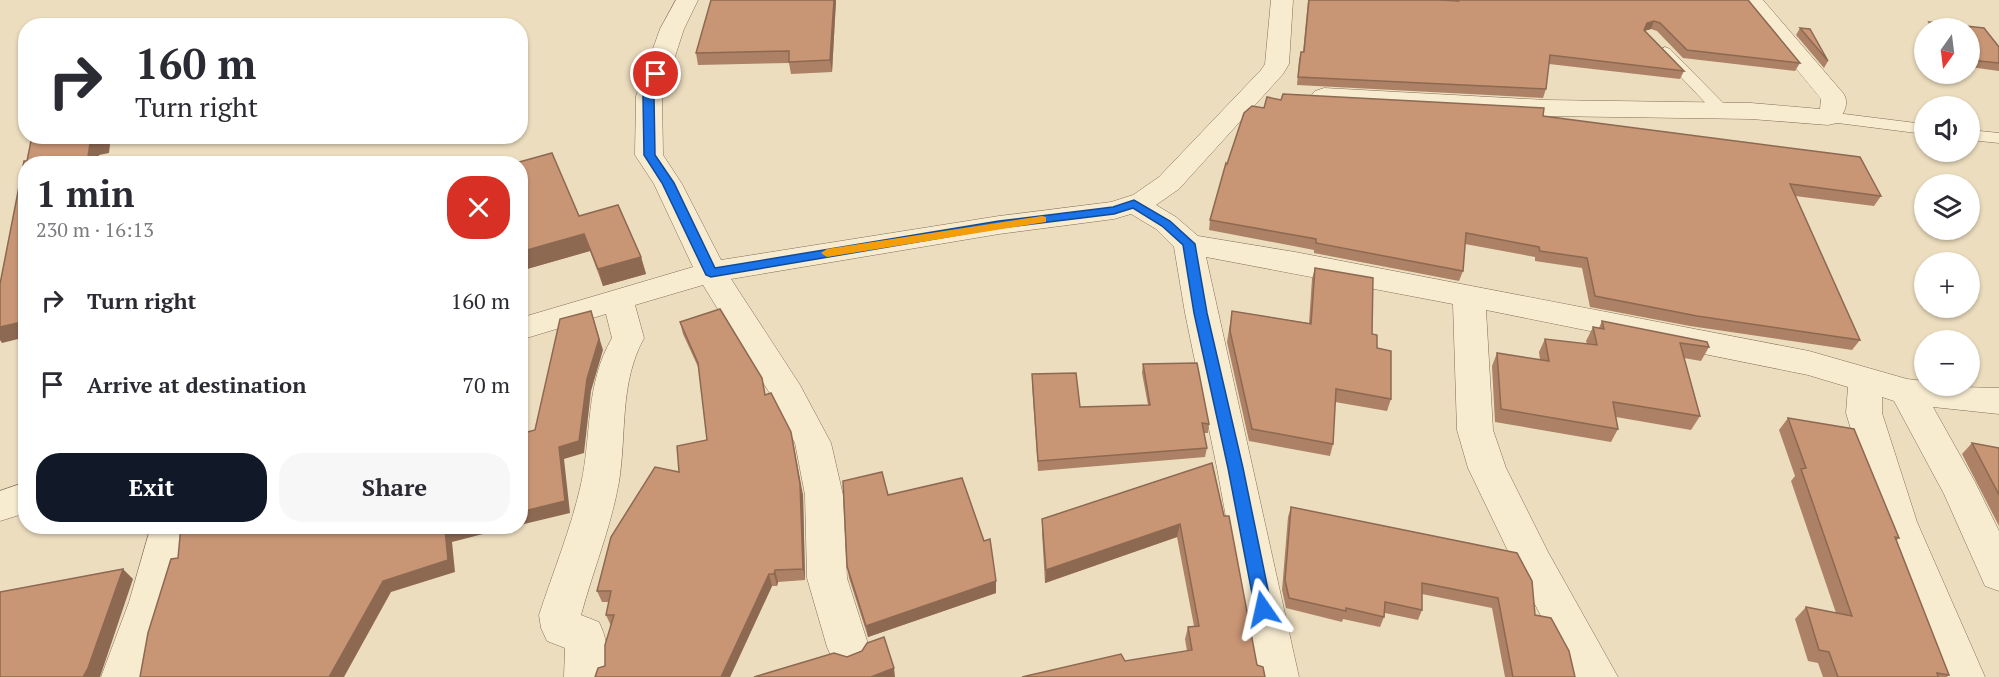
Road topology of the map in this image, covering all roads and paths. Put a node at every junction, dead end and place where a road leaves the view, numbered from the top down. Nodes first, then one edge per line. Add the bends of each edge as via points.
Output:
1 (687, 0) edge
2 (1282, 0) edge
3 (1751, 0) edge
4 (1658, 44) edge
5 (1253, 92) junction
6 (1721, 110) junction
7 (1828, 117) junction
8 (1914, 128) edge
9 (1980, 136) edge
10 (1999, 138) edge
11 (1134, 204) junction
12 (1189, 244) junction
13 (711, 272) junction
14 (1468, 296) junction
15 (618, 300) junction
16 (528, 327) edge
17 (1866, 379) junction
18 (1907, 392) junction
19 (1999, 401) edge
20 (18, 500) edge
21 (0, 506) edge
22 (169, 534) edge
23 (1999, 574) edge
24 (848, 646) dead end
25 (123, 677) edge
26 (586, 677) edge
27 (1277, 677) edge
28 (1596, 677) edge
29 (1963, 677) edge

1 - 13 street via 649,96 649,155 668,183
2 - 5 street via 1277,64
3 - 7 street via 1834,98
4 - 6 lane
5 - 6 street via 1546,108
5 - 11 street via 1168,183
6 - 7 street
7 - 8 lane
9 - 10 lane
11 - 12 street via 1166,223
11 - 13 street
12 - 14 street
12 - 27 street
13 - 15 street
13 - 24 street via 788,394 813,443 824,495 827,578
14 - 17 street via 1809,363
14 - 28 street via 1475,430 1487,468
15 - 16 street
15 - 26 street via 628,338 620,350 610,386 590,531 560,615 562,628 584,635 588,654
17 - 18 street
17 - 29 street via 1864,413 1898,522
18 - 19 street
18 - 23 street via 1962,493
20 - 21 street
22 - 25 street

